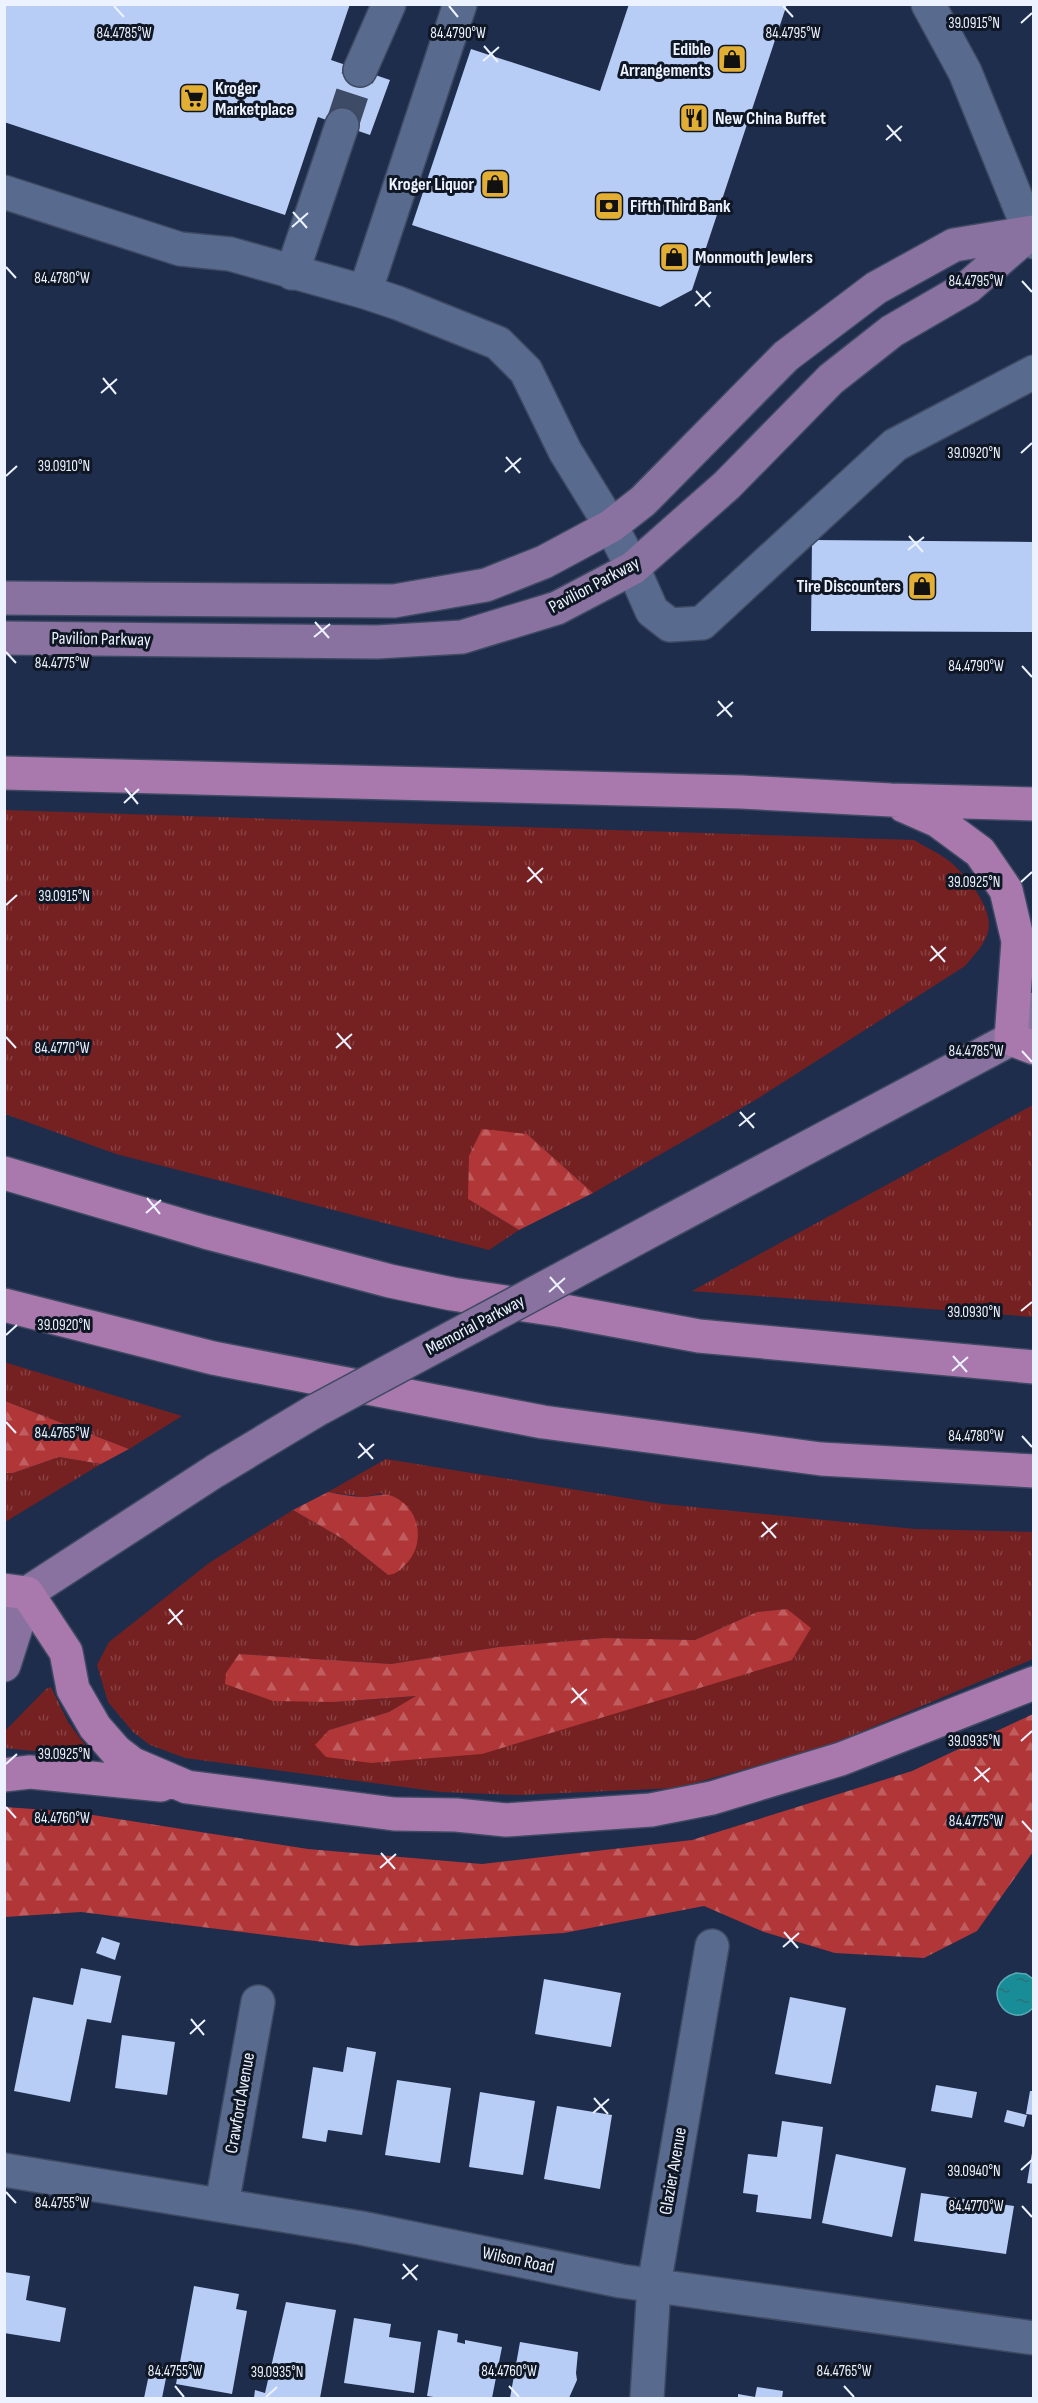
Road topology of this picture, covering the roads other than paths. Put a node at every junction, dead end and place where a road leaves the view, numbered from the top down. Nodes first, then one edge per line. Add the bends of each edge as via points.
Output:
1 (389, 4) edge
2 (460, 4) edge
3 (928, 4) edge
4 (360, 70) tunnel mouth
5 (342, 125) tunnel mouth
6 (4, 192) edge
7 (1032, 236) edge
8 (292, 273) junction
9 (364, 292) junction
10 (1034, 372) edge
11 (611, 526) junction
12 (633, 568) junction
13 (4, 598) edge
14 (4, 638) edge
15 (4, 773) edge
16 (891, 800) junction
17 (1034, 804) edge
18 (1034, 1009) edge
19 (1026, 1042) edge
20 (4, 1173) edge
21 (4, 1305) edge
22 (1034, 1366) edge
23 (1034, 1471) edge
24 (12, 1594) edge
25 (4, 1665) edge
26 (1034, 1683) edge
27 (4, 1775) edge
28 (187, 1787) junction
29 (712, 1946) dead end
30 (258, 2002) dead end
31 (4, 2170) edge
32 (222, 2204) junction
33 (654, 2285) junction
34 (1034, 2338) edge
35 (647, 2398) edge

1 - 4 street
2 - 9 street
3 - 7 street via 965,72
5 - 8 street
6 - 8 street via 180,249 230,254
7 - 11 main road via 954,245 876,288 786,356 643,501
7 - 12 main road, Pavilion Parkway via 968,287 892,332 831,379 727,485
8 - 9 street
9 - 11 street via 498,343 526,371 565,451
10 - 12 street via 895,445 702,623 670,625 652,611
11 - 12 street
11 - 13 main road via 544,562 486,585 394,601
12 - 14 main road, Pavilion Parkway via 557,608 462,637 377,642
15 - 16 highway via 741,792
16 - 17 highway
16 - 19 highway via 938,821 980,852 1006,891 1018,941
18 - 19 main road
19 - 24 main road, Memorial Parkway, bridge via 656,1228 315,1411
20 - 22 highway via 205,1232 452,1294 699,1336
21 - 23 highway via 213,1358 543,1422 821,1459
24 - 25 main road
24 - 28 highway via 66,1652 73,1689 95,1727 116,1751 133,1764
26 - 28 highway via 842,1759 712,1798 651,1810 506,1820 393,1814
27 - 28 highway via 30,1772
29 - 33 street, Glazier Avenue
30 - 32 street, Crawford Avenue
31 - 32 street, Wilson Road
32 - 33 street, Wilson Road
33 - 34 street, Wilson Road
33 - 35 street, Glazier Avenue

